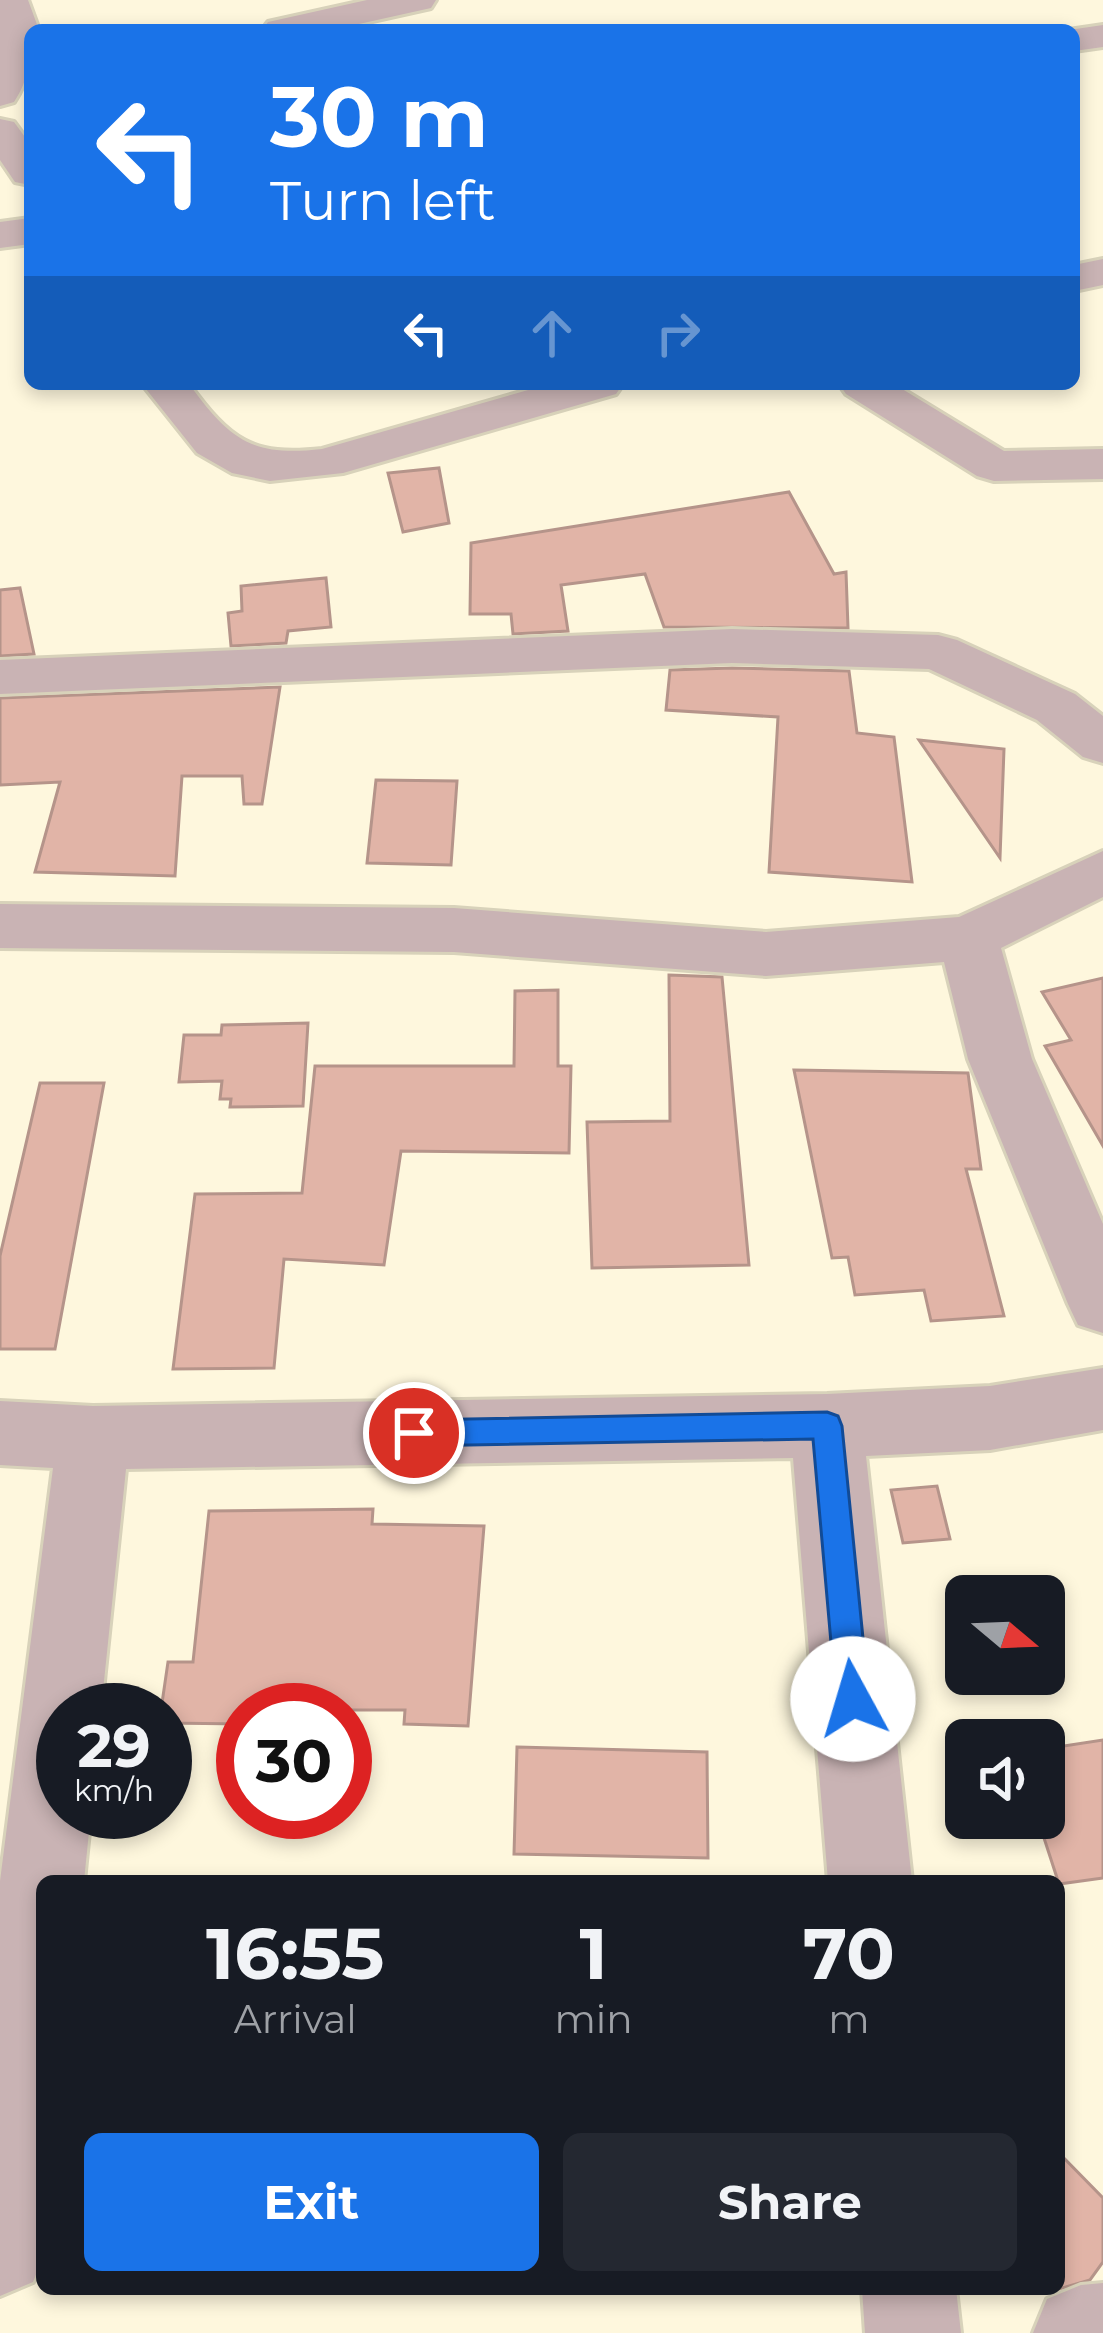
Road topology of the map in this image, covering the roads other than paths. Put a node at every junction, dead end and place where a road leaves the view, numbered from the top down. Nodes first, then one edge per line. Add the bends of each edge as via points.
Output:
1 (10, 0) edge
2 (418, 0) edge
3 (308, 24) edge
4 (12, 70) edge
5 (0, 130) edge
6 (24, 164) edge
7 (170, 390) edge
8 (579, 390) edge
9 (872, 390) edge
10 (1103, 464) edge
11 (0, 677) edge
12 (1103, 744) edge
13 (1103, 872) edge
14 (0, 926) edge
15 (968, 938) junction
16 (1103, 1304) edge
17 (1103, 1399) edge
18 (827, 1426) junction
19 (0, 1433) edge
20 (93, 1438) junction
21 (43, 1875) edge
22 (869, 1875) edge
23 (36, 1934) edge
24 (0, 2249) edge
25 (909, 2295) edge
26 (1103, 2331) edge
27 (913, 2333) edge
28 (1081, 2333) edge

1 - 4 street via 21,22
2 - 3 street
5 - 6 street
7 - 8 street via 229,457 292,468
9 - 10 street via 994,466
11 - 12 street via 732,646 938,652 1056,707
13 - 15 street
14 - 15 street via 454,931 766,955
15 - 16 street via 1000,1058
17 - 18 street via 989,1418
18 - 20 street
18 - 22 street
19 - 20 street
20 - 21 street
23 - 24 street
25 - 27 street
26 - 28 street

